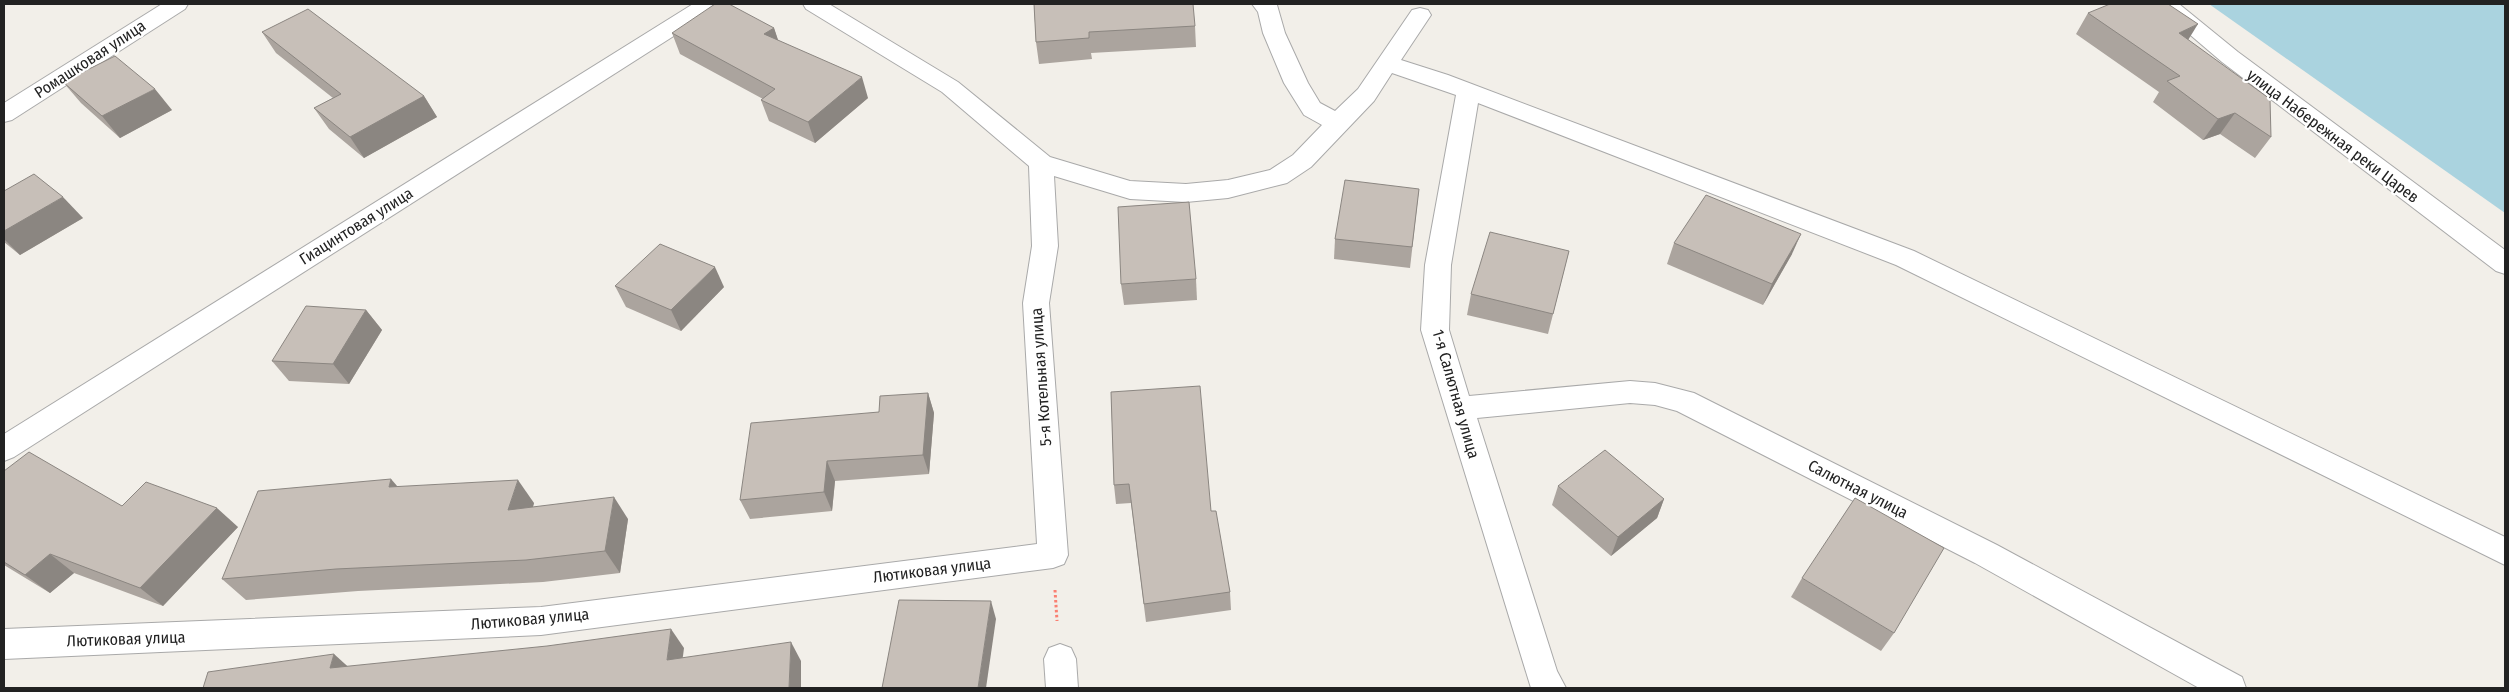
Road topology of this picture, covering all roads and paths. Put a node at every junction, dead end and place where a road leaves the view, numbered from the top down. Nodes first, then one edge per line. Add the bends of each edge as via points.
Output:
1 (177, 4) edge
2 (708, 4) edge
3 (814, 4) edge
4 (1263, 4) edge
5 (2165, 4) edge
6 (1420, 15) dead end
7 (1387, 64) junction
8 (1468, 91) junction
9 (4, 114) edge
10 (1337, 123) junction
11 (1041, 162) junction
12 (2505, 264) edge
13 (1459, 408) junction
14 (4, 448) edge
15 (2505, 552) edge
16 (1053, 555) junction
17 (4, 644) edge
18 (1061, 673) edge
19 (1550, 688) edge
20 (2230, 688) edge

1 - 9 street, Ромашковая улица
2 - 14 street, Гиацинтовая улица
3 - 11 street via 950,86
4 - 10 street via 1269,10 1274,33 1312,109
5 - 12 street, улица Набережная реки Царев via 2230,57
6 - 7 street
7 - 8 street
7 - 10 street via 1366,95
8 - 13 street, 1-я Салютная улица via 1438,265 1435,330
8 - 15 street via 1904,258
10 - 11 street via 1302,161 1278,177 1228,189 1186,193 1130,190
11 - 16 street, 5-я Котельная улица via 1045,246 1036,303
13 - 19 street, 1-я Салютная улица via 1543,678
13 - 20 street, Салютная улица via 1630,392 1684,400 1986,554
16 - 17 street, Лютиковая улица via 541,621
16 - 18 path

